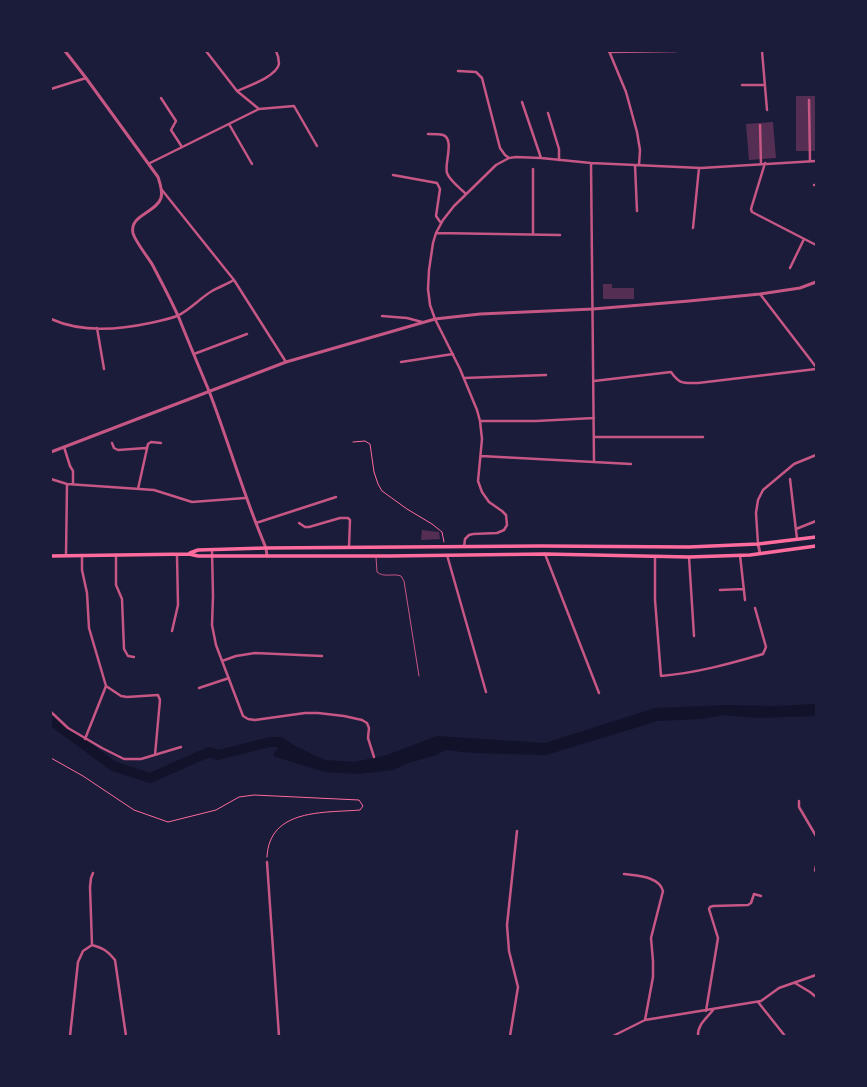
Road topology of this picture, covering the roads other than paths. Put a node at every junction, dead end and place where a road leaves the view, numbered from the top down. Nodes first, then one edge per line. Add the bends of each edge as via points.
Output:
1 (65, 51) edge
2 (206, 51) edge
3 (276, 51) edge
4 (676, 51) edge
5 (762, 51) edge
6 (609, 52) edge
7 (458, 71) dead end
8 (86, 78) junction
9 (765, 85) junction
10 (742, 86) dead end
11 (51, 89) edge
12 (237, 91) junction
13 (161, 98) dead end
14 (810, 100) dead end
15 (522, 102) dead end
16 (259, 109) junction
17 (768, 110) dead end
18 (548, 113) dead end
19 (229, 124) junction
20 (760, 125) dead end
21 (428, 134) dead end
22 (317, 146) dead end
23 (182, 147) junction
24 (509, 158) junction
25 (541, 158) junction
26 (559, 160) junction
27 (810, 161) junction
28 (816, 161) edge
29 (150, 163) junction
30 (591, 163) junction
31 (765, 163) junction
32 (252, 164) dead end
33 (761, 164) junction
34 (635, 165) junction
35 (640, 165) junction
36 (699, 168) junction
37 (533, 169) dead end
38 (393, 175) dead end
39 (162, 190) junction
40 (466, 194) junction
41 (637, 211) dead end
42 (441, 223) junction
43 (693, 228) dead end
44 (436, 233) junction
45 (533, 234) junction
46 (560, 235) dead end
47 (804, 239) junction
48 (816, 245) edge
49 (790, 268) dead end
50 (234, 280) junction
51 (816, 282) edge
52 (760, 294) junction
53 (593, 309) junction
54 (178, 316) junction
55 (382, 316) dead end
56 (51, 319) edge
57 (435, 319) junction
58 (422, 323) junction
59 (97, 328) junction
60 (248, 334) dead end
61 (194, 354) junction
62 (453, 354) junction
63 (286, 362) junction
64 (401, 362) dead end
65 (816, 368) edge
66 (104, 369) dead end
67 (546, 375) dead end
68 (464, 378) junction
69 (594, 381) junction
70 (209, 392) junction
71 (594, 418) junction
72 (480, 421) junction
73 (595, 437) junction
74 (703, 437) dead end
75 (112, 442) dead end
76 (161, 443) dead end
77 (64, 447) junction
78 (146, 448) junction
79 (51, 452) edge
80 (816, 455) edge
81 (481, 456) junction
82 (594, 461) junction
83 (631, 464) dead end
84 (51, 479) edge
85 (790, 479) dead end
86 (67, 484) junction
87 (73, 484) junction
88 (138, 489) junction
89 (336, 497) dead end
90 (245, 498) junction
91 (816, 521) edge
92 (255, 524) junction
93 (299, 524) dead end
94 (796, 529) junction
95 (816, 537) edge
96 (797, 540) junction
97 (758, 544) junction
98 (816, 546) edge
99 (464, 547) junction
100 (266, 548) junction
101 (349, 548) junction
102 (212, 550) junction
103 (760, 553) junction
104 (177, 554) junction
105 (189, 554) junction
106 (545, 554) junction
107 (82, 555) junction
108 (116, 555) junction
109 (740, 555) junction
110 (51, 556) edge
111 (66, 556) junction
112 (212, 556) junction
113 (267, 556) junction
114 (376, 556) junction
115 (447, 556) junction
116 (655, 557) junction
117 (690, 557) junction
118 (744, 589) junction
119 (720, 590) dead end
120 (745, 600) dead end
121 (755, 608) dead end
122 (172, 631) dead end
123 (694, 636) dead end
124 (322, 656) dead end
125 (134, 657) dead end
126 (222, 661) junction
127 (419, 676) dead end
128 (229, 678) junction
129 (106, 686) junction
130 (199, 688) dead end
131 (486, 692) dead end
132 (599, 693) dead end
133 (51, 712) edge
134 (85, 739) junction
135 (181, 747) dead end
136 (155, 755) junction
137 (374, 757) dead end
138 (799, 801) dead end
139 (517, 831) dead end
140 (816, 836) edge
141 (267, 862) road end
142 (816, 866) edge
143 (816, 872) edge
144 (93, 873) dead end
145 (624, 874) dead end
146 (761, 896) dead end
147 (92, 945) junction
148 (816, 976) edge
149 (794, 983) junction
150 (816, 997) edge
151 (758, 1002) junction
152 (713, 1010) junction
153 (706, 1011) junction
154 (645, 1020) junction
155 (70, 1036) edge
156 (126, 1036) edge
157 (279, 1036) edge
158 (510, 1036) edge
159 (613, 1036) edge
160 (698, 1036) edge
161 (785, 1036) edge

1 - 8 street
2 - 12 street
3 - 12 street via 279,65 275,71
4 - 6 street
5 - 9 street
6 - 35 street via 626,92 640,142
7 - 24 street via 476,72 482,78 500,148
8 - 11 street
8 - 29 street
9 - 10 street
9 - 17 street
12 - 16 street
13 - 23 street via 176,121 171,130
14 - 27 street
15 - 25 street
16 - 19 street
16 - 22 street via 294,106
18 - 26 street via 559,149
19 - 23 street
19 - 32 street
20 - 33 street
21 - 40 street via 446,137 449,144 447,174
23 - 29 street
24 - 25 street
24 - 40 street via 496,165
25 - 26 street
26 - 30 street
27 - 28 street
27 - 31 street
29 - 39 street
30 - 34 street
30 - 53 street
31 - 33 street
31 - 47 street via 752,212
33 - 36 street
34 - 35 street
34 - 41 street
35 - 36 street
36 - 43 street
37 - 45 street
38 - 42 street via 438,183 440,189 436,216
39 - 50 street
39 - 54 street via 162,197 154,208 140,216 133,224 133,234
40 - 42 street
42 - 44 street
44 - 45 street
44 - 57 street via 428,288
45 - 46 street
47 - 48 street
47 - 49 street
50 - 54 street via 212,291
50 - 63 street
51 - 52 street via 800,288
52 - 53 street
52 - 65 street
53 - 57 street via 480,314
53 - 69 street
54 - 59 street via 134,326
54 - 61 street
55 - 58 street via 407,318
56 - 59 street via 79,327
57 - 58 street
57 - 62 street
58 - 63 street
59 - 66 street
60 - 61 street
61 - 70 street
62 - 64 street
62 - 68 street
63 - 70 street
65 - 69 street via 683,384 672,372
67 - 68 street
68 - 72 street
69 - 71 street
70 - 77 street
70 - 90 street
71 - 72 street
71 - 73 street
72 - 81 street
73 - 74 street
73 - 82 street
75 - 78 street via 118,450
76 - 78 street via 149,443
77 - 79 street
77 - 87 street via 73,471
78 - 88 street
80 - 97 street via 794,464 763,490 756,514
81 - 82 street
81 - 99 street via 478,482 489,502 506,515 507,525 504,530 497,533 469,535
82 - 83 street
84 - 86 street
85 - 94 street
86 - 87 street
86 - 111 street
87 - 88 street
88 - 90 street via 154,490 192,502
89 - 92 street
90 - 92 street
91 - 94 street
92 - 100 street
93 - 101 street via 309,527 348,518
94 - 96 street
95 - 96 main road
96 - 97 main road
97 - 99 main road via 690,548
97 - 103 street
98 - 103 main road
99 - 101 main road
100 - 101 main road
100 - 102 main road
100 - 113 street
102 - 105 main road via 198,550
102 - 112 street
103 - 109 main road
104 - 105 main road
104 - 108 main road
104 - 122 street via 178,605
105 - 112 main road
106 - 115 main road
106 - 116 main road
106 - 132 street
107 - 108 main road
107 - 111 main road
107 - 129 street via 89,628
108 - 125 street via 116,584 122,599 124,649 128,656
109 - 117 main road
109 - 118 street
110 - 111 main road
112 - 113 main road
112 - 126 street via 212,625
113 - 114 main road
114 - 115 main road
114 - 127 lane via 378,574 397,574 404,581
115 - 131 street
116 - 117 main road
116 - 121 street via 655,600 661,676 687,674 763,654 766,648
117 - 123 street
118 - 119 street
118 - 120 street
124 - 126 street via 255,654
126 - 128 street
128 - 130 street
128 - 137 street via 243,716 248,720 318,713 362,720 369,728 368,738
129 - 134 street
129 - 136 street via 121,696 160,697
133 - 134 street
134 - 136 street via 124,759 138,760
135 - 136 street
138 - 140 street via 799,807
139 - 158 street via 507,925 509,951 518,987
141 - 157 street
142 - 143 street
144 - 147 street via 90,887
145 - 154 street via 658,882 663,891 651,938 653,977
146 - 153 street via 754,894 748,905 709,909 718,938
147 - 155 street via 83,951 78,962
147 - 156 street via 103,948 115,960
148 - 149 street
149 - 150 street
149 - 151 street via 779,988
151 - 152 street
151 - 161 street
152 - 153 street
152 - 160 street via 700,1026
153 - 154 street
154 - 159 street

